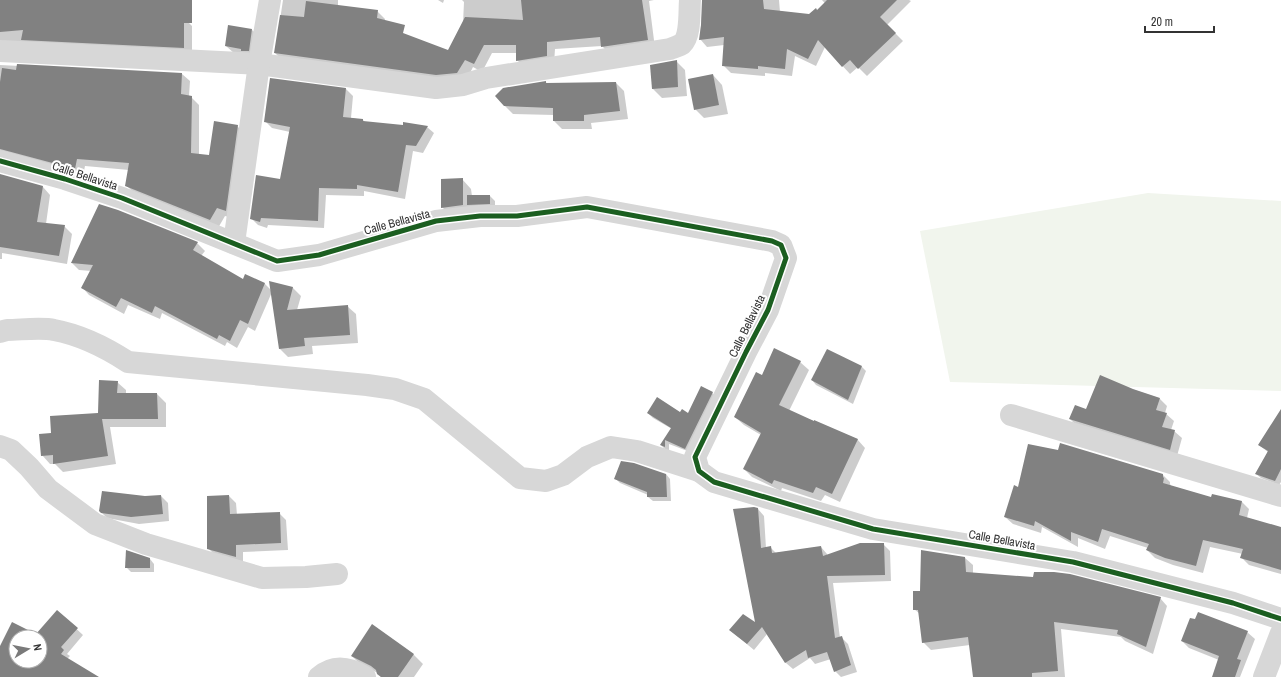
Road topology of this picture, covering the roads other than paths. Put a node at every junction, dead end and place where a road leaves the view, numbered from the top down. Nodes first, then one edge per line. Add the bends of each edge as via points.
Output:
1 (270, 0) edge
2 (690, 0) edge
3 (0, 51) edge
4 (260, 64) junction
5 (0, 161) edge
6 (234, 243) junction
7 (0, 332) edge
8 (1010, 416) dead end
9 (0, 446) edge
10 (699, 471) junction
11 (1281, 496) edge
12 (336, 574) dead end
13 (1281, 619) edge
14 (1281, 633) edge
15 (319, 677) edge
16 (365, 677) edge
17 (1264, 677) edge

1 - 4 street
2 - 4 street via 686,39 670,49 486,78 463,86 436,88
3 - 4 street
4 - 6 street
5 - 6 street, Calle Bellavista via 122,198
6 - 10 street, Calle Bellavista via 277,261 319,255 436,221 480,216 517,216 587,207 716,230 781,245 786,258 768,310 695,457
7 - 10 street via 53,329 106,347 128,362 395,389 424,399 520,478 546,481 563,474 587,457 611,447 637,451
8 - 11 street
9 - 12 street via 11,450 29,466 48,489 95,524 146,544 262,578
10 - 13 street, Calle Bellavista via 714,482 873,529 1073,562 1233,603
14 - 17 street
15 - 16 street via 336,667 354,671

